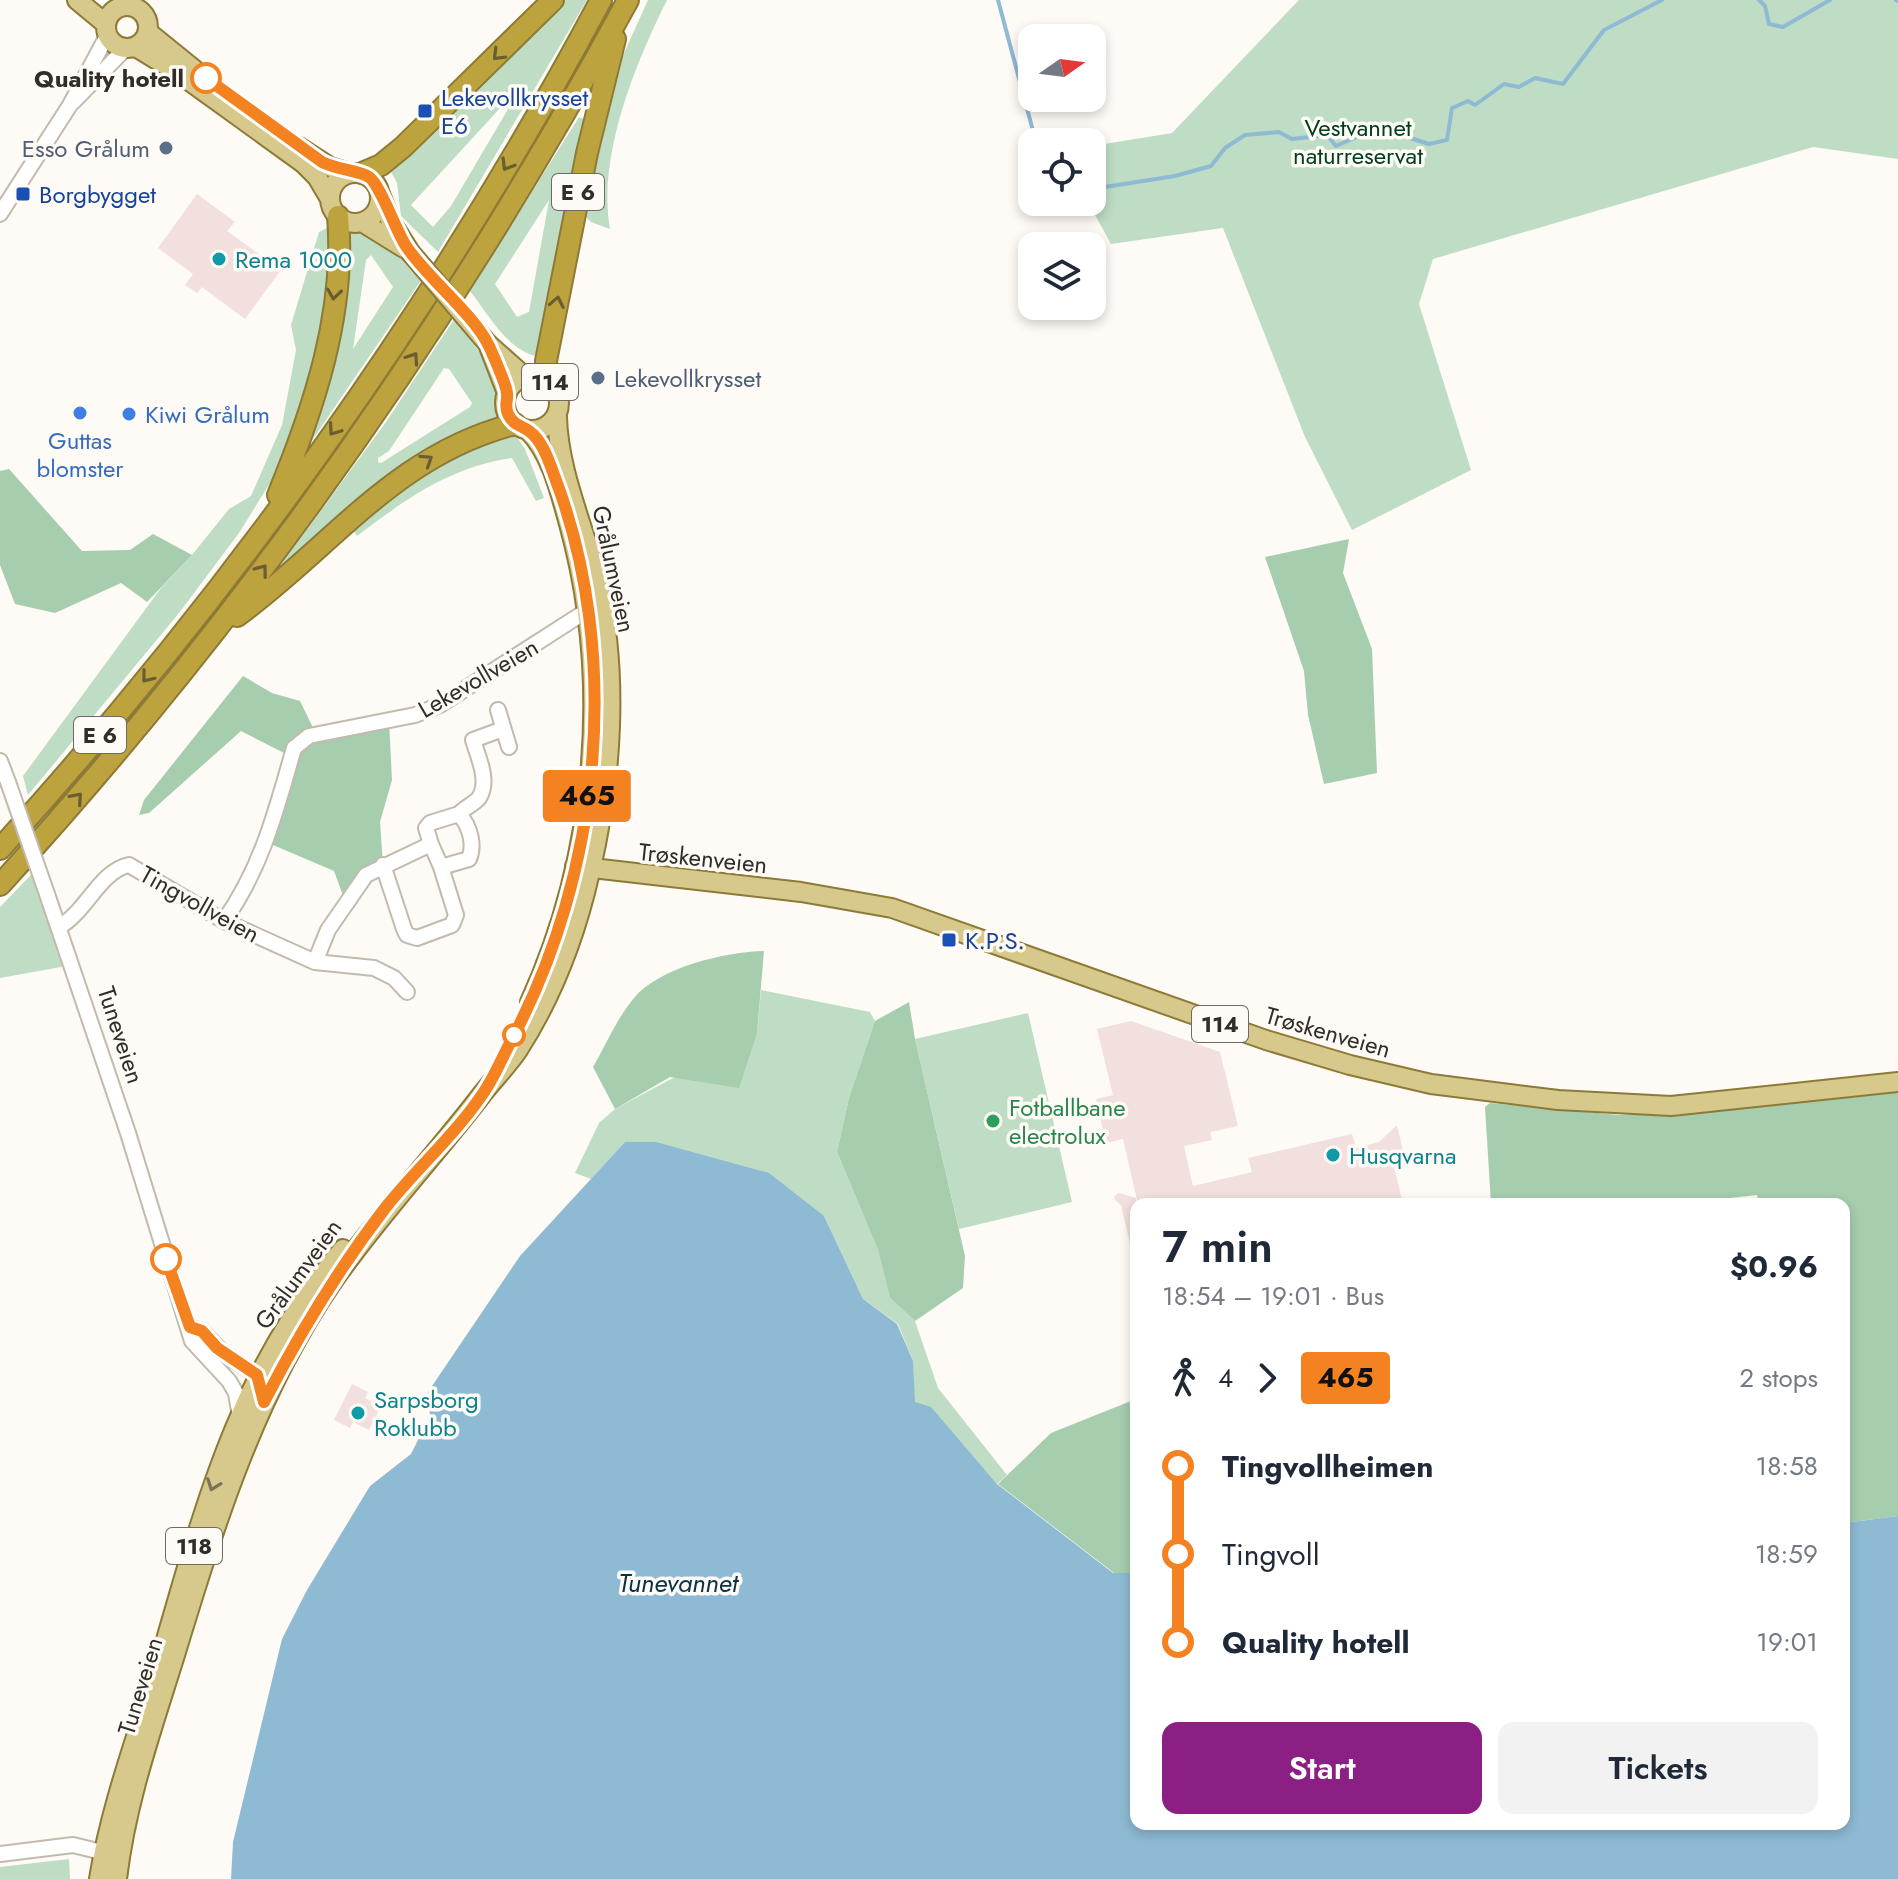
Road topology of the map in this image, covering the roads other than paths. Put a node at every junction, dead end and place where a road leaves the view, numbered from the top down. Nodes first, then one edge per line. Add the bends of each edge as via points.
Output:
1 (77, 0) edge
2 (553, 0) edge
3 (601, 0) edge
4 (119, 3) edge
5 (626, 4) edge
6 (149, 16) edge
7 (106, 30) junction
8 (130, 48) junction
9 (70, 105) junction
10 (356, 173) junction
11 (380, 194) junction
12 (334, 208) junction
13 (0, 214) edge
14 (362, 222) junction
15 (394, 236) junction
16 (488, 344) junction
17 (535, 378) junction
18 (507, 393) junction
19 (557, 416) junction
20 (521, 427) junction
21 (267, 524) junction
22 (600, 594) junction
23 (589, 613) junction
24 (215, 632) junction
25 (498, 710) dead end
26 (503, 729) junction
27 (509, 747) dead end
28 (0, 761) edge
29 (459, 814) junction
30 (431, 844) junction
31 (0, 849) edge
32 (383, 865) junction
33 (441, 867) junction
34 (583, 868) junction
35 (0, 885) edge
36 (224, 921) junction
37 (59, 927) junction
38 (315, 962) junction
39 (407, 992) dead end
40 (1898, 1082) edge
41 (386, 1208) junction
42 (190, 1327) junction
43 (257, 1375) junction
44 (264, 1402) junction
45 (239, 1411) junction
46 (0, 1854) edge
47 (111, 1854) junction
48 (99, 1879) edge
49 (117, 1879) edge

1 - 7 main road
2 -> 10 highway via 403,147 381,165
3 -> 21 highway, E 6 via 454,251
4 - 6 main road, 114
4 - 7 main road, 114
17 -> 5 highway, E 6 via 546,361 587,153
24 -> 5 highway, E 6 via 434,327
6 - 8 main road via 144,41
6 - 10 main road, 114 via 310,154 330,167
7 - 8 main road via 118,47
7 - 9 street
8 - 9 street
8 - 12 main road via 190,81 303,163
9 - 13 street
10 - 11 main road, 114 via 374,181
10 - 12 main road via 333,185
11 - 14 main road via 374,214
11 - 15 main road, 114
12 - 14 main road, 114 via 349,222
12 -> 21 highway, E 6 via 339,258 320,378
14 - 15 main road, 114
15 - 16 main road, 114, bridge
16 - 17 main road, 114
16 - 18 main road, 114
17 - 18 main road, 114 via 511,386
17 - 19 main road, 114 via 552,384 560,399
18 - 20 main road, 114 via 505,407
19 - 20 main road, 114 via 544,428
19 - 22 main road, Grålumveien / 114 via 564,464
20 - 23 main road, Grålumveien / 114 via 544,451 558,486
24 -> 20 highway, E 6 via 410,471 466,439
21 -> 31 highway, E 6 via 109,724
22 - 23 street, Lekevollveien
22 - 34 main road, Grålumveien / 114 via 608,758
23 - 34 main road, Grålumveien / 114 via 594,720
23 - 36 street, Lekevollveien via 440,705 299,741 261,858
35 -> 24 highway, E 6
25 - 26 street
26 - 27 street
26 - 29 street via 473,740 483,787 478,800
28 - 37 street, Tuneveien, bridge
29 - 30 street via 430,823 426,828
29 - 33 street via 473,849 469,859
30 - 32 street
30 - 33 street
32 - 33 street via 404,929 417,938 452,925 456,915
32 - 38 street via 366,875 345,901
34 - 40 main road, Trøskenveien / 114 via 823,895 892,908 1266,1040 1431,1084 1621,1106 1671,1106
34 - 41 main road, Grålumveien / 118 via 582,904 553,983 518,1050
36 - 37 street, Tingvollveien via 129,865 110,872 91,899
36 - 38 street, Tingvollveien
37 - 42 street, Tuneveien
38 - 39 street, Tingvollveien via 374,968
41 - 43 main road, Grålumveien / 118 via 323,1273
41 - 44 main road, Grålumveien / 118 via 325,1293
42 - 43 street
42 - 45 street, Tuneveien via 192,1341 236,1393
43 - 44 street
43 - 45 main road, Tuneveien / 118
44 - 47 main road, Tuneveien / 118 via 233,1474
45 -> 47 main road, Tuneveien / 118 via 209,1494
46 - 47 street via 73,1845
47 - 48 main road, Tuneveien / 118
47 - 49 main road, Tuneveien / 118

